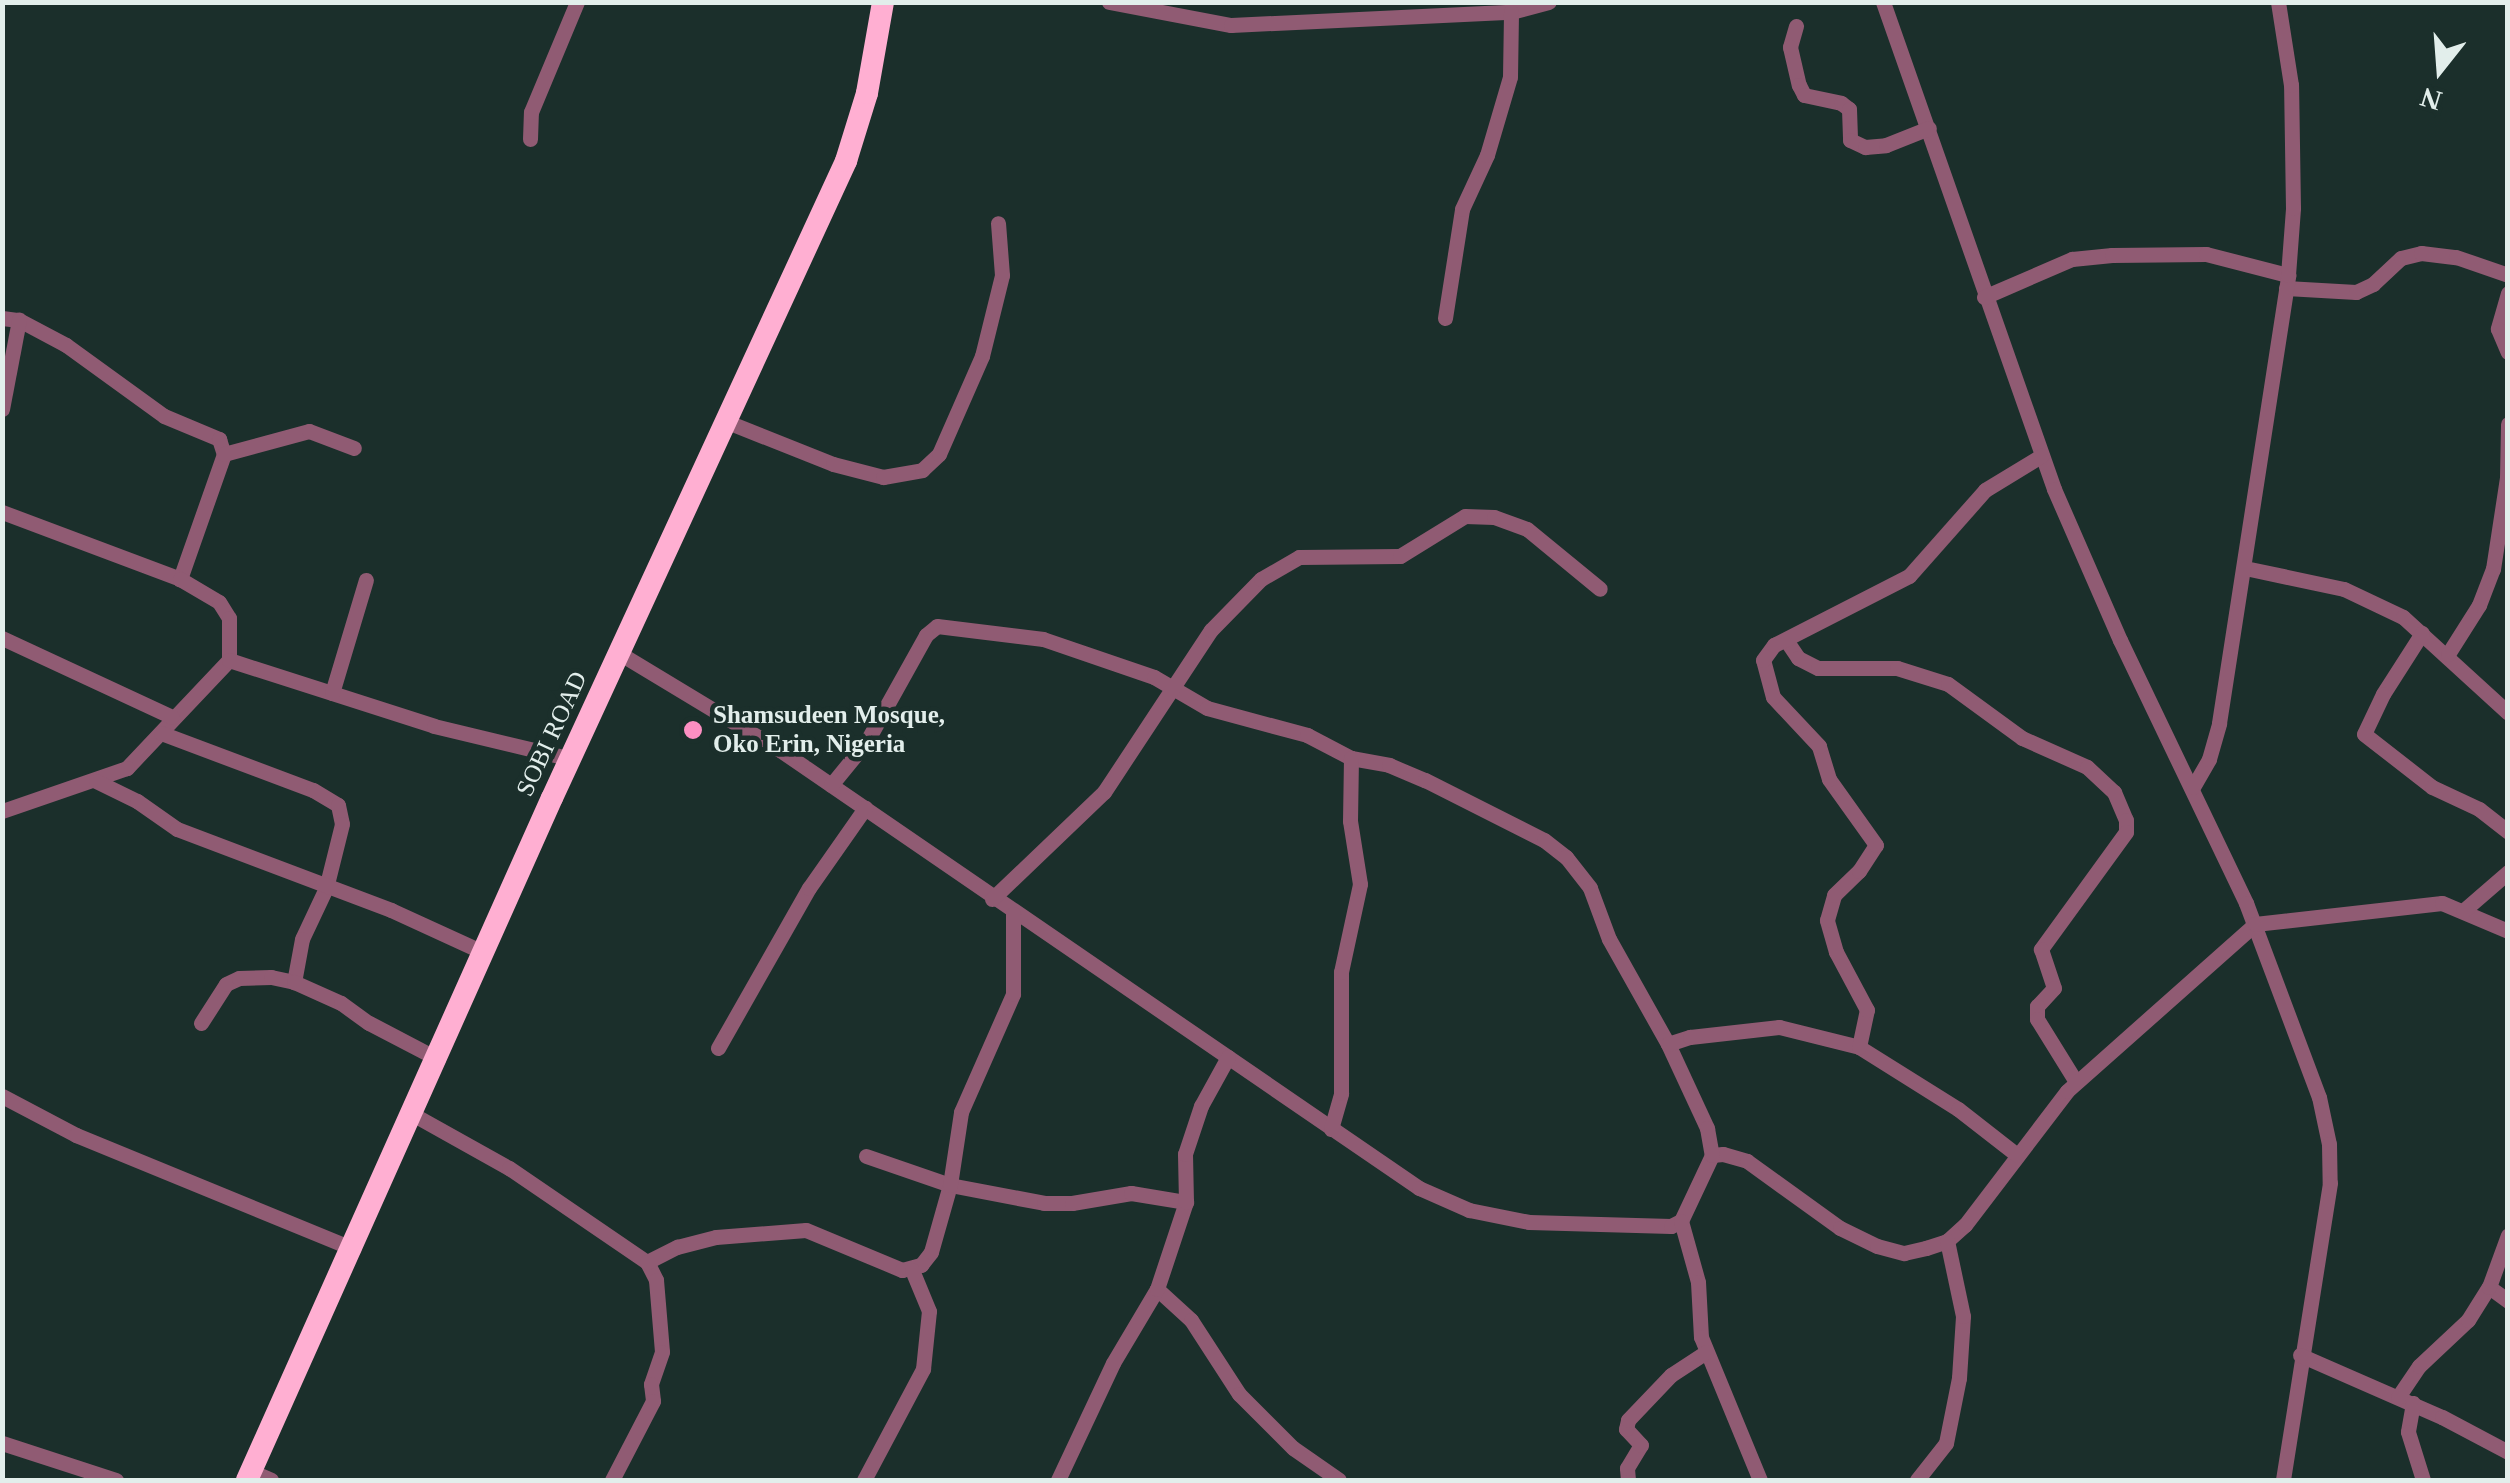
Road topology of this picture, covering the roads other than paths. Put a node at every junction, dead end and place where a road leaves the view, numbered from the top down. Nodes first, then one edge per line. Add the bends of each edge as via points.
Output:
1 (577, 2) edge
2 (882, 2) edge
3 (1110, 2) edge
4 (1549, 2) edge
5 (1883, 2) edge
6 (2278, 2) edge
7 (1412, 10) edge
8 (1510, 12) junction
9 (1796, 26) dead end
10 (1929, 128) junction
11 (530, 139) dead end
12 (998, 223) dead end
13 (2508, 276) edge
14 (2287, 282) junction
15 (2508, 293) edge
16 (1984, 297) junction
17 (1445, 318) dead end
18 (11, 319) edge
19 (2508, 352) edge
20 (2, 408) edge
21 (725, 421) junction
22 (2508, 424) edge
23 (354, 448) dead end
24 (224, 454) junction
25 (2041, 456) junction
26 (2505, 500) edge
27 (2, 512) edge
28 (2245, 568) junction
29 (180, 579) junction
30 (366, 580) dead end
31 (1600, 589) dead end
32 (2422, 632) junction
33 (2, 638) edge
34 (1786, 640) junction
35 (619, 652) junction
36 (2448, 654) junction
37 (229, 660) junction
38 (1174, 690) junction
39 (332, 693) junction
40 (2508, 713) edge
41 (172, 716) junction
42 (161, 734) junction
43 (571, 758) junction
44 (1351, 758) junction
45 (96, 781) junction
46 (831, 785) junction
47 (2193, 786) junction
48 (865, 808) junction
49 (2, 811) edge
50 (2508, 832) edge
51 (2508, 872) edge
52 (326, 888) junction
53 (992, 899) junction
54 (2463, 910) junction
55 (1013, 914) junction
56 (2255, 924) junction
57 (2508, 931) edge
58 (485, 953) junction
59 (294, 982) junction
60 (201, 1023) dead end
61 (1668, 1044) junction
62 (1859, 1047) junction
63 (718, 1048) dead end
64 (1228, 1057) junction
65 (438, 1058) junction
66 (2076, 1082) junction
67 (2, 1096) edge
68 (414, 1115) junction
69 (1331, 1129) junction
70 (1712, 1155) junction
71 (866, 1156) dead end
72 (2017, 1156) junction
73 (950, 1185) junction
74 (1186, 1202) junction
75 (1681, 1220) junction
76 (2508, 1235) edge
77 (1947, 1241) junction
78 (354, 1249) junction
79 (646, 1262) junction
80 (912, 1270) junction
81 (2489, 1286) junction
82 (1157, 1289) junction
83 (2508, 1301) edge
84 (1706, 1352) junction
85 (2300, 1355) junction
86 (2405, 1400) junction
87 (2, 1443) edge
88 (2508, 1452) edge
89 (61, 1463) junction
90 (256, 1478) edge
91 (55, 1480) edge
92 (116, 1480) edge
93 (612, 1480) edge
94 (864, 1480) edge
95 (1058, 1480) edge
96 (1339, 1480) edge
97 (1628, 1480) edge
98 (1760, 1480) edge
99 (1917, 1480) edge
100 (2283, 1480) edge
101 (2423, 1480) edge

1 - 11 street via 531,112
2 - 21 highway, SOBI ROAD via 859,126
3 - 7 street via 1230,25
4 - 8 street
5 - 10 street
6 - 14 street via 2291,85
7 - 8 street
8 - 17 street via 1510,78 1458,224
9 - 10 street via 1790,47 1804,95 1849,109 1850,140 1886,145
10 - 16 street
12 - 21 street via 1002,274 986,343 940,454 922,470 883,477
13 - 14 street via 2422,252 2401,258 2356,292
14 - 16 street via 2206,254 2112,255 2072,258
14 - 28 street
15 - 19 street via 2498,328
16 - 25 street
18 - 20 street
18 - 24 street via 87,357 164,416 218,440
21 - 35 highway, SOBI ROAD
22 - 26 street
23 - 24 street via 308,430
24 - 29 street
25 - 34 street via 1985,490 1909,576
25 - 47 street via 2120,640
26 - 36 street via 2487,590
27 - 29 street
28 - 32 street via 2344,590 2403,616
28 - 47 street via 2219,723
29 - 37 street via 219,602 229,618
30 - 39 street
31 - 38 street via 1527,530 1494,517 1465,516 1400,556 1299,557 1261,579 1211,630
32 - 36 street
32 - 50 street via 2364,734 2432,787
33 - 41 street
34 - 62 street via 1763,660 1773,697 1819,746 1829,779 1876,845 1834,895 1827,920 1867,1010
34 - 66 street via 1798,658 1818,668 1897,668 1948,684 2022,738 2087,766 2114,792 2126,832 2041,949 2054,988 2036,1006 2037,1020
35 - 43 highway, SOBI ROAD
35 - 46 street
36 - 40 street
37 - 39 street
37 - 41 street
38 - 44 street via 1207,708 1307,735
38 - 46 street via 1043,639 937,626 867,741
38 - 53 street via 1104,792
39 - 43 street via 434,726
41 - 42 street
42 - 45 street via 127,768
42 - 52 street via 338,804 342,824
43 - 58 highway, SOBI ROAD
44 - 61 street via 1389,765 1470,799 1566,857 1590,888
44 - 69 street via 1350,821 1360,884 1341,972 1342,1093
45 - 49 street via 70,784
45 - 52 street via 177,828
46 - 48 street
47 - 56 street
48 - 53 street
48 - 63 street via 809,888
51 - 54 street
52 - 58 street
52 - 59 street via 309,917
53 - 55 street
54 - 56 street via 2428,904
54 - 57 street
55 - 64 street
55 - 73 street via 1013,994 961,1112
56 - 66 street
56 - 85 street via 2320,1097 2330,1144 2330,1183
58 - 65 highway, SOBI ROAD
59 - 60 street via 239,978 215,996
59 - 65 street
61 - 62 street via 1780,1026
61 - 70 street via 1707,1128
62 - 72 street
64 - 69 street
64 - 74 street via 1186,1154
65 - 68 highway, SOBI ROAD
66 - 72 street
67 - 78 street via 76,1136
68 - 78 highway, SOBI ROAD
68 - 79 street via 509,1168
69 - 75 street via 1418,1188 1469,1210 1529,1222 1658,1226
70 - 75 street
70 - 77 street via 1747,1161 1840,1228 1877,1246 1904,1253
71 - 73 street
72 - 77 street via 1986,1202
73 - 74 street via 1044,1202 1131,1193
73 - 80 street via 931,1252
74 - 82 street
75 - 84 street via 1698,1282
76 - 81 street
77 - 99 street via 1964,1316 1959,1378 1946,1444
78 - 90 highway, SOBI ROAD
79 - 80 street via 716,1237 806,1230
79 - 93 street via 656,1280 662,1352 651,1384 653,1401
80 - 94 street via 930,1311 923,1369
81 - 83 street
81 - 86 street via 2468,1320 2419,1366
82 - 95 street via 1113,1363
82 - 96 street via 1191,1320 1239,1394 1294,1448
84 - 97 street via 1628,1420 1626,1429 1641,1446 1627,1468
84 - 98 street
85 - 86 street
85 - 100 street
86 - 88 street
86 - 101 street
87 - 89 street
89 - 91 street
89 - 92 street

